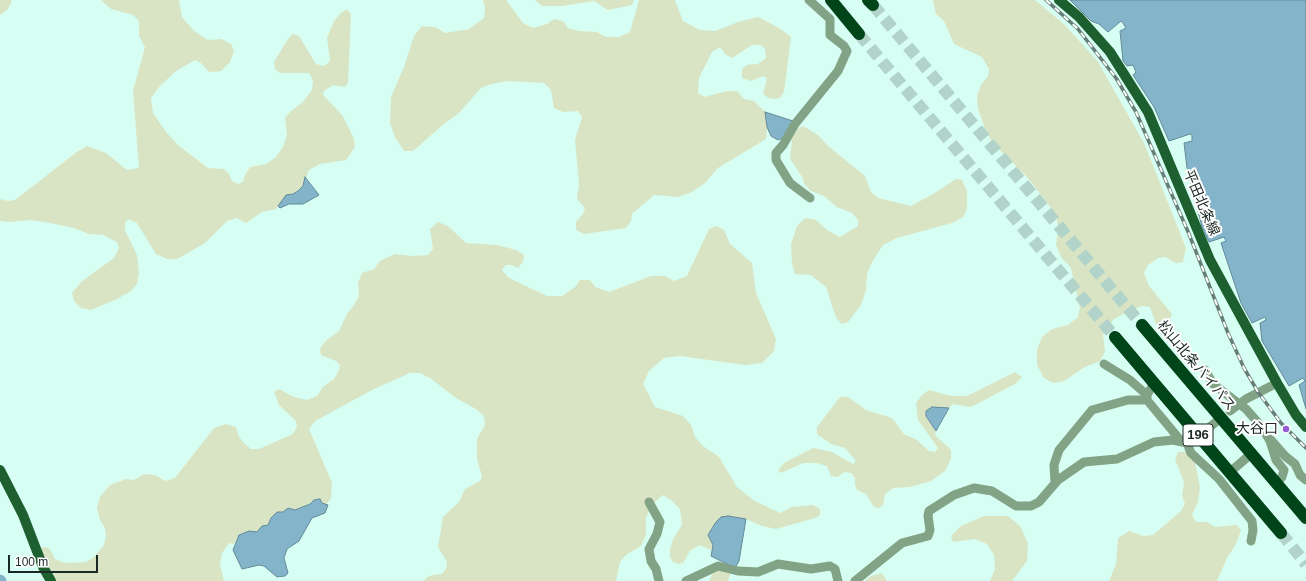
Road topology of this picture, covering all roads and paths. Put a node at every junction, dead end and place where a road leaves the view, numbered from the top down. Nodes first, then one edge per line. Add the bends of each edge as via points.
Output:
1 (809, 0) edge
2 (831, 0) edge
3 (1058, 0) edge
4 (859, 34) tunnel mouth
5 (810, 198) dead end
6 (1142, 325) tunnel mouth
7 (1115, 337) tunnel mouth
8 (1104, 364) dead end
9 (1205, 370) dead end
10 (1154, 383) junction
11 (1277, 383) junction
12 (1147, 397) junction
13 (1240, 404) junction
14 (1230, 411) dead end
15 (1216, 422) dead end
16 (1306, 427) edge
17 (1202, 433) dead end
18 (1266, 434) junction
19 (1186, 441) junction
20 (1251, 454) junction
21 (0, 470) edge
22 (1230, 472) junction
23 (1306, 480) edge
24 (1055, 483) junction
25 (1276, 484) junction
26 (649, 502) dead end
27 (1306, 518) edge
28 (1280, 533) tunnel mouth
29 (1251, 541) dead end
30 (51, 581) edge
31 (659, 581) edge
32 (686, 581) edge
33 (838, 581) edge
34 (855, 581) edge

1 - 5 street via 830,19 830,35 848,51 838,71 795,124 776,153 776,160 790,183
2 - 4 highway
3 - 11 main road, 平田北条線 via 1079,17 1110,52 1148,112 1210,260
6 - 20 highway, 松山北条バイパス / 196
7 - 10 highway, 196
8 - 12 street via 1130,380
9 - 13 street via 1213,384
10 - 12 street
10 - 22 highway, 196
11 - 13 street
11 - 16 main road, 平田北条線
12 - 19 street
12 - 24 street via 1092,410 1059,450 1054,465
13 - 14 street
13 - 18 street via 1257,419
15 - 17 street
18 - 23 street
18 - 25 street via 1273,454 1284,470
19 - 24 street via 1154,442 1117,459 1084,462
19 - 29 street via 1191,453 1219,479 1252,521
20 - 22 street
20 - 25 highway, 松山北条バイパス / 196
21 - 30 main road via 23,515
22 - 28 highway, 196
24 - 34 street via 1039,502 1024,507 1016,506 986,490 974,488 954,495 929,511 928,536 902,543
25 - 27 highway, 松山北条バイパス / 196
26 - 31 street via 660,522 649,549
32 - 33 street via 718,566 758,572 778,564 811,569 830,566 835,570

